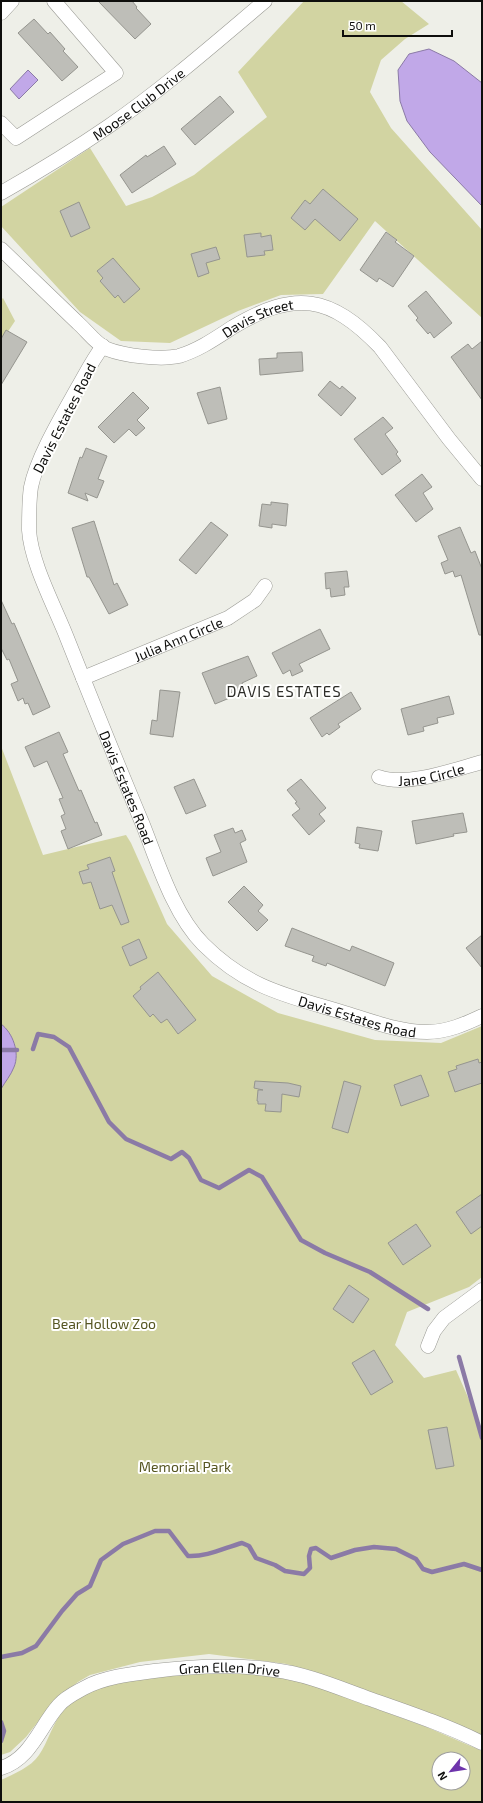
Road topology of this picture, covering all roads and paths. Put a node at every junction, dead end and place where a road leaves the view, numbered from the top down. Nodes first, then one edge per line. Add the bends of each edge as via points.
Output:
1 (12, 1) edge
2 (54, 1) edge
3 (265, 1) edge
4 (1, 13) edge
5 (1, 123) edge
6 (1, 193) edge
7 (1, 249) edge
8 (103, 346) junction
9 (482, 479) edge
10 (265, 586) dead end
11 (83, 678) junction
12 (482, 762) edge
13 (379, 777) dead end
14 (482, 1016) edge
15 (482, 1290) edge
16 (428, 1346) dead end
17 (482, 1743) edge
18 (1, 1768) edge

1 - 4 street
2 - 5 street via 116,73 16,138
3 - 6 street, Moose Club Drive via 190,64 110,125
7 - 8 street, Davis Street
8 - 9 street, Davis Street via 127,354 179,356 198,349 266,310 292,303 323,306 344,315 380,347
8 - 11 street, Davis Estates Road via 68,405 45,450 31,486 29,532 34,554
10 - 11 street, Julia Ann Circle via 255,600 228,618
11 - 14 street, Davis Estates Road via 180,911 202,943 227,965 252,982 286,996 411,1032 440,1031
12 - 13 street, Jane Circle via 414,778 394,780
15 - 16 street via 444,1318 434,1331
17 - 18 street, Gran Ellen Drive via 402,1710 308,1677 246,1667 176,1668 109,1679 86,1686 70,1695 59,1705 26,1752

